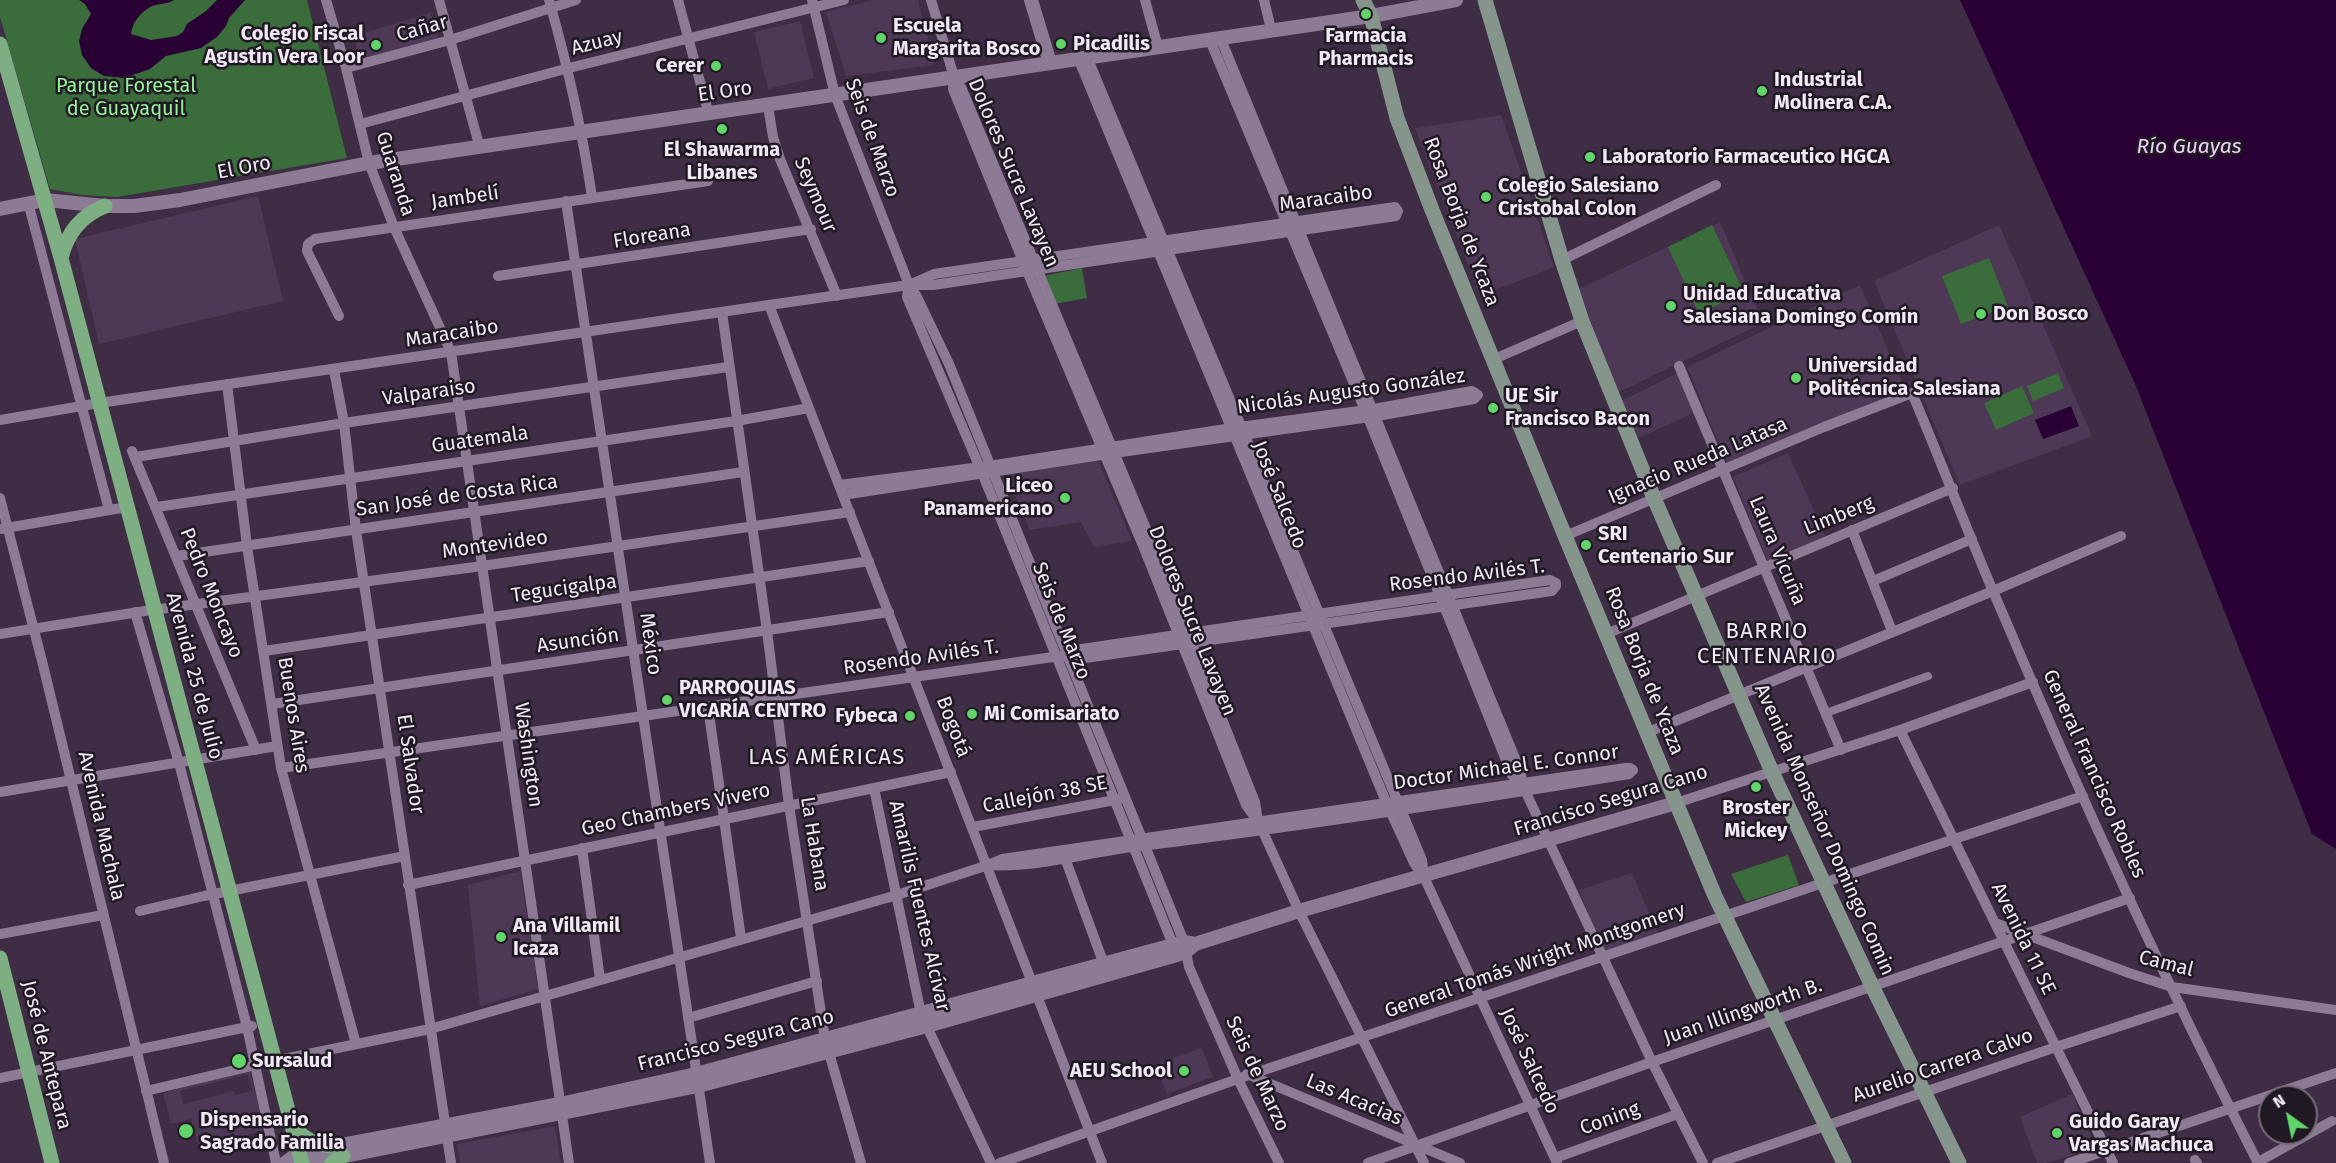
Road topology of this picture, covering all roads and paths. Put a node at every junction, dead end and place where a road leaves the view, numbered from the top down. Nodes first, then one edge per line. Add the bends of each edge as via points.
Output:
1 (326, 0) edge
2 (439, 0) edge
3 (576, 0) edge
4 (678, 0) edge
5 (844, 0) edge
6 (931, 0) edge
7 (1031, 0) edge
8 (1145, 0) edge
9 (1264, 0) edge
10 (1363, 0) edge
11 (1456, 0) edge
12 (1485, 0) edge
13 (550, 4) edge
14 (813, 4) edge
15 (1371, 16) junction
16 (1271, 29) junction
17 (1215, 37) junction
18 (689, 39) junction
19 (450, 40) junction
20 (0, 44) edge
21 (1158, 46) junction
22 (1083, 58) junction
23 (1050, 63) junction
24 (346, 68) junction
25 (569, 68) junction
26 (954, 77) junction
27 (465, 96) junction
28 (835, 96) junction
29 (768, 106) junction
30 (709, 115) junction
31 (360, 124) junction
32 (583, 132) junction
33 (480, 148) junction
34 (369, 163) junction
35 (708, 181) dead end
36 (1716, 185) dead end
37 (592, 198) junction
38 (45, 200) junction
39 (566, 201) junction
40 (28, 202) junction
41 (105, 206) junction
42 (0, 209) edge
43 (394, 227) junction
44 (1293, 227) junction
45 (811, 230) junction
46 (1161, 246) junction
47 (61, 258) junction
48 (1562, 260) junction
49 (574, 266) junction
50 (1029, 266) junction
51 (498, 276) dead end
52 (909, 285) junction
53 (837, 296) junction
54 (769, 305) junction
55 (722, 312) junction
56 (339, 316) dead end
57 (1582, 321) junction
58 (586, 331) junction
59 (451, 352) junction
60 (1492, 360) junction
61 (1679, 366) dead end
62 (728, 368) junction
63 (334, 370) junction
64 (226, 384) junction
65 (594, 388) junction
66 (1912, 393) joint
67 (99, 403) junction
68 (80, 406) junction
69 (459, 408) junction
70 (809, 408) junction
71 (1371, 413) junction
72 (0, 420) edge
73 (736, 421) junction
74 (344, 423) junction
75 (1239, 431) junction
76 (234, 440) junction
77 (602, 440) junction
78 (1108, 450) junction
79 (134, 454) joint
80 (466, 460) junction
81 (986, 470) junction
82 (1723, 470) junction
83 (743, 471) junction
84 (351, 477) junction
85 (1953, 488) junction
86 (841, 490) junction
87 (609, 492) junction
88 (240, 494) junction
89 (0, 498) edge
90 (1654, 498) junction
91 (127, 507) junction
92 (157, 507) junction
93 (109, 510) junction
94 (474, 512) junction
95 (850, 512) junction
96 (751, 527) junction
97 (4, 529) edge
98 (356, 530) junction
99 (1852, 530) junction
100 (1564, 536) junction
101 (2121, 536) dead end
102 (1971, 538) junction
103 (247, 546) junction
104 (618, 546) junction
105 (177, 556) junction
106 (869, 561) junction
107 (482, 566) junction
108 (1764, 567) junction
109 (759, 576) junction
110 (1873, 581) junction
111 (365, 582) junction
112 (1993, 591) junction
113 (1696, 595) junction
114 (256, 597) junction
115 (625, 598) junction
116 (1446, 600) junction
117 (196, 605) junction
118 (145, 611) junction
119 (889, 612) junction
120 (489, 618) junction
121 (1316, 620) junction
122 (34, 629) junction
123 (767, 631) junction
124 (1892, 631) junction
125 (0, 634) edge
126 (1606, 634) junction
127 (373, 635) junction
128 (1185, 638) junction
129 (264, 651) junction
130 (633, 651) junction
131 (1062, 656) junction
132 (1806, 667) junction
133 (497, 671) junction
134 (1928, 675) dead end
135 (914, 677) junction
136 (2033, 682) junction
137 (381, 688) junction
138 (1739, 695) junction
139 (776, 697) junction
140 (272, 704) junction
141 (708, 707) junction
142 (1826, 713) junction
143 (643, 716) junction
144 (1900, 730) junction
145 (1646, 733) junction
146 (507, 736) junction
147 (277, 746) junction
148 (256, 750) junction
149 (1841, 750) junction
150 (390, 753) junction
151 (195, 761) junction
152 (179, 764) junction
153 (281, 768) junction
154 (951, 771) junction
155 (1772, 772) junction
156 (71, 780) junction
157 (1524, 787) junction
158 (874, 788) junction
159 (0, 792) edge
160 (2084, 796) junction
161 (1120, 799) junction
162 (1676, 803) junction
163 (789, 805) junction
164 (1394, 807) junction
165 (723, 819) junction
166 (1260, 826) junction
167 (973, 827) junction
168 (660, 832) junction
169 (1954, 839) junction
170 (1547, 840) junction
171 (1137, 842) junction
172 (582, 849) junction
173 (405, 856) junction
174 (1065, 858) junction
175 (525, 860) junction
176 (988, 865) junction
177 (311, 875) junction
178 (1424, 877) junction
179 (1824, 883) junction
180 (408, 885) junction
181 (228, 891) junction
182 (212, 895) junction
183 (897, 895) junction
184 (2130, 898) junction
185 (140, 911) dead end
186 (1299, 911) junction
187 (103, 915) junction
188 (1726, 916) junction
189 (807, 921) junction
190 (1995, 923) junction
191 (0, 934) edge
192 (2026, 934) junction
193 (741, 938) junction
194 (2004, 941) junction
195 (1183, 947) junction
196 (1602, 957) junction
197 (0, 958) edge
198 (679, 958) junction
199 (1105, 968) junction
200 (600, 980) junction
201 (817, 981) junction
202 (1872, 986) junction
203 (2172, 987) junction
204 (1036, 988) junction
205 (544, 996) junction
206 (1480, 998) junction
207 (2181, 1006) junction
208 (2336, 1010) edge
209 (688, 1018) junction
210 (924, 1020) junction
211 (1776, 1021) junction
212 (249, 1026) junction
213 (430, 1029) junction
214 (1362, 1038) junction
215 (356, 1044) junction
216 (827, 1046) junction
217 (2056, 1047) junction
218 (136, 1051) junction
219 (274, 1061) junction
220 (1652, 1062) junction
221 (256, 1065) junction
222 (1234, 1068) joint
223 (29, 1073) junction
224 (2336, 1073) edge
225 (1244, 1077) junction
226 (0, 1078) edge
227 (697, 1080) junction
228 (146, 1091) junction
229 (1924, 1092) junction
230 (1530, 1105) junction
231 (561, 1108) junction
232 (2230, 1108) junction
233 (1678, 1114) junction
234 (290, 1120) junction
235 (2332, 1121) dead end
236 (1826, 1125) junction
237 (446, 1130) junction
238 (1090, 1131) junction
239 (331, 1146) junction
240 (1416, 1146) junction
241 (2107, 1150) junction
242 (303, 1160) edge
243 (338, 1160) edge
244 (1556, 1161) edge
245 (706, 1162) edge
246 (52, 1163) edge
247 (164, 1163) edge
248 (276, 1163) edge
249 (285, 1163) edge
250 (451, 1163) edge
251 (569, 1163) edge
252 (861, 1163) edge
253 (991, 1163) edge
254 (1000, 1163) edge
255 (1102, 1163) edge
256 (1279, 1163) edge
257 (1368, 1163) edge
258 (1424, 1163) edge
259 (1460, 1163) edge
260 (1703, 1163) edge
261 (1717, 1163) edge
262 (1844, 1163) edge
263 (1959, 1163) edge
264 (2069, 1163) edge
265 (2114, 1163) edge
266 (2258, 1163) edge

1 - 24 street, Guaranda
2 - 19 street
3 - 13 street, Cañar
4 - 18 street
5 - 14 street, Azuay
6 - 26 street, Dolores Sucre Lavayen
7 - 23 street
8 - 21 street
9 - 16 street
10 - 15 main road, Rosa Borja de Ycaza
11 - 15 street, El Oro
12 - 48 main road, Avenida Monseñor Domingo Comin
13 - 19 street, Cañar
13 - 25 street
14 - 18 street, Azuay
14 - 28 street, Seis de Marzo
15 - 16 street, El Oro
15 - 60 main road, Rosa Borja de Ycaza via 1397,118
16 - 17 street, El Oro
17 - 21 street, El Oro
17 - 44 street
18 - 25 street, Azuay
18 - 30 street
19 - 24 street, Cañar
19 - 27 street
20 - 38 main road, Avenida 25 de Julio
21 - 22 street, El Oro
22 - 23 street, El Oro
22 - 46 street, José Salcedo
23 - 26 street, El Oro
24 - 31 street, Guaranda
25 - 27 street, Azuay
25 - 32 street
26 - 28 street, El Oro
26 - 50 street, Dolores Sucre Lavayen via 953,89
27 - 31 street, Azuay
27 - 33 street
28 - 29 street, El Oro
28 - 52 street, Seis de Marzo
29 - 30 street, El Oro
29 - 45 street, Seymour via 772,137
30 - 32 street, El Oro
31 - 34 street, Guaranda
32 - 33 street, El Oro
32 - 37 street
33 - 34 street, El Oro
34 - 41 street, El Oro via 180,200
34 - 43 street, Guaranda
35 - 37 street, Jambelí
36 - 48 street
37 - 39 street, Jambelí
38 - 40 street, El Oro
38 - 41 street, El Oro
38 - 47 main road, Avenida 25 de Julio
39 - 43 street, Jambelí
39 - 49 street, México
40 - 42 street, El Oro
40 - 68 street
41 - 47 main road via 76,226
43 - 56 street, Jambelí via 315,239 308,244 307,251
43 - 59 street, Guaranda
44 - 44 street, Maracaibo via 1396,216 1398,211 1395,207
44 - 46 street, Maracaibo
44 - 71 street
45 - 49 street, Floreana
45 - 53 street, Seymour
46 - 50 street, Maracaibo
46 - 75 street, José Salcedo
47 - 67 main road, Avenida 25 de Julio
48 - 57 main road, Avenida Monseñor Domingo Comin
49 - 51 street, Floreana
49 - 58 street, México
50 - 52 street, Maracaibo via 933,285
50 - 78 street, Dolores Sucre Lavayen
52 - 53 street, Maracaibo
52 - 81 street, Seis de Marzo via 907,297 944,366
53 - 54 street, Maracaibo
54 - 55 street, Maracaibo
54 - 70 street, Bogotá
55 - 58 street, Maracaibo
55 - 62 street, La Habana
57 - 60 street
57 - 90 main road, Avenida Monseñor Domingo Comin
58 - 59 street, Maracaibo
58 - 65 street, México
59 - 63 street, Maracaibo
59 - 69 street, Washington
60 - 100 main road, Rosa Borja de Ycaza
61 - 82 street, Laura Vicuña
62 - 65 street, Valparaiso
62 - 73 street, La Habana
63 - 64 street, Maracaibo
63 - 74 street, El Salvador
64 - 67 street, Maracaibo
64 - 76 street, Buenos Aires
65 - 69 street, Valparaiso
65 - 77 street, México
66 - 82 street, Ignacio Rueda Latasa
66 - 85 street, General Francisco Robles
67 - 68 street, Maracaibo
67 - 91 main road, Avenida 25 de Julio
68 - 72 street, Maracaibo
68 - 93 street
69 - 74 street, Valparaiso
69 - 80 street, Washington
70 - 73 street, Guatemala
70 - 86 street, Bogotá
71 - 71 street, Nicolás Augusto González via 1474,399 1478,395 1472,391
71 - 75 street, Nicolás Augusto González
71 - 116 street
73 - 77 street, Guatemala
73 - 83 street, La Habana
74 - 76 street, Valparaiso
74 - 84 street, El Salvador
75 - 78 street, Nicolás Augusto González
75 - 121 street, José Salcedo
76 - 79 street, Valparaiso
76 - 88 street, Buenos Aires
77 - 80 street, Guatemala
77 - 87 street, México
78 - 81 street, Nicolás Augusto González
78 - 128 street, Dolores Sucre Lavayen
79 - 92 street, Pedro Moncayo
80 - 84 street, Guatemala
80 - 94 street, Washington
81 - 86 street, Nicolás Augusto González
81 - 131 street, Seis de Marzo
82 - 90 street, Ignacio Rueda Latasa
82 - 108 street, Laura Vicuña
83 - 87 street, San José de Costa Rica
83 - 96 street, La Habana
84 - 88 street, Guatemala
84 - 98 street, El Salvador
85 - 99 street, Limberg
85 - 102 street, General Francisco Robles
86 - 95 street, Bogotá
87 - 94 street, San José de Costa Rica
87 - 104 street, México
88 - 92 street, Guatemala
88 - 103 street, Buenos Aires
89 - 97 street, Avenida Machala
90 - 100 street, Ignacio Rueda Latasa
90 - 113 main road, Avenida Monseñor Domingo Comin
91 - 93 street
91 - 118 main road, Avenida 25 de Julio
92 - 105 street, Pedro Moncayo
93 - 97 street
94 - 98 street, San José de Costa Rica
94 - 107 street, Washington
95 - 96 street, Montevideo
95 - 106 street, Bogotá
96 - 104 street, Montevideo
96 - 109 street, La Habana
97 - 122 street, Avenida Machala
98 - 103 street, San José de Costa Rica
98 - 111 street, El Salvador
99 - 108 street, Limberg
99 - 110 street
100 - 126 main road, Rosa Borja de Ycaza
101 - 112 street
102 - 110 street
102 - 112 street, General Francisco Robles
103 - 105 street, San José de Costa Rica
103 - 114 street, Buenos Aires
104 - 107 street, Montevideo
104 - 115 street, México
105 - 117 street, Pedro Moncayo
106 - 109 street, Tegucigalpa
106 - 119 street, Bogotá
107 - 111 street, Montevideo
107 - 120 street, Washington
108 - 113 street, Limberg
108 - 132 street, Laura Vicuña
109 - 115 street, Tegucigalpa
109 - 123 street, La Habana
110 - 124 street
111 - 114 street, Montevideo
111 - 127 street, El Salvador
112 - 124 street
112 - 136 street, General Francisco Robles
113 - 126 street, Limberg
113 - 138 main road, Avenida Monseñor Domingo Comin
114 - 117 street, Montevideo
114 - 129 street, Buenos Aires
115 - 120 street, Tegucigalpa
115 - 130 street, México
116 - 116 street, Rosendo Avilés T. via 1552,591 1557,586 1550,580
116 - 121 street, Rosendo Avilés T.
116 - 157 street via 1512,774
117 - 118 street, Montevideo
117 - 148 street, Pedro Moncayo
118 - 122 street, Montevideo
118 - 151 main road, Avenida 25 de Julio
118 - 152 street, Avenida 25 de Julio
119 - 123 street, Asunción
119 - 135 street, Bogotá
120 - 127 street, Tegucigalpa
120 - 133 street, Washington
121 - 128 street, Rosendo Avilés T.
121 - 164 street, José Salcedo
122 - 125 street, Montevideo
122 - 156 street, Avenida Machala
123 - 130 street, Asunción
123 - 139 street, La Habana
124 - 132 street
126 - 145 main road, Rosa Borja de Ycaza
127 - 129 street, Tegucigalpa
127 - 137 street, El Salvador
128 - 131 street, Rosendo Avilés T. via 1085,658
128 - 166 street, Dolores Sucre Lavayen via 1246,805
129 - 140 street, Buenos Aires
130 - 133 street, Asunción
130 - 143 street, México
131 - 135 street, Rosendo Avilés T.
131 - 161 street, Seis de Marzo
132 - 138 street
132 - 142 street, Laura Vicuña
133 - 137 street, Asunción
133 - 146 street, Washington
134 - 142 street
135 - 139 street, Rosendo Avilés T.
135 - 154 street, Bogotá
136 - 144 street, Francisco Segura Cano
136 - 160 street, General Francisco Robles
137 - 140 street, Asunción
137 - 150 street, El Salvador
138 - 145 street
138 - 155 main road, Avenida Monseñor Domingo Comin
139 - 141 street, Rosendo Avilés T.
139 - 163 street, La Habana
140 - 147 street, Buenos Aires
141 - 143 street, Rosendo Avilés T.
141 - 165 street
142 - 149 street, Laura Vicuña
143 - 146 street, Rosendo Avilés T.
143 - 168 street, México
144 - 149 street, Francisco Segura Cano
144 - 169 street, Avenida 11 SE
145 - 162 main road, Rosa Borja de Ycaza
146 - 150 street, Rosendo Avilés T.
146 - 175 street, Washington
147 - 148 street
147 - 153 street, Buenos Aires
148 - 151 street
149 - 155 street, Francisco Segura Cano
150 - 153 street, Rosendo Avilés T.
150 - 173 street, El Salvador
151 - 152 street
151 - 181 main road, Avenida 25 de Julio
152 - 156 street
152 - 182 street, Avenida 25 de Julio
153 - 177 street, Buenos Aires
154 - 158 street, Geo Chambers Vivero
154 - 167 street, Bogotá
155 - 162 street, Francisco Segura Cano
155 - 179 main road, Avenida Monseñor Domingo Comin
156 - 159 street
156 - 187 street, Avenida Machala
157 - 157 street, Doctor Michael E. Connor via 1629,774 1633,770 1626,768
157 - 164 street, Doctor Michael E. Connor
157 - 170 street
158 - 163 street, Geo Chambers Vivero
158 - 183 street, Amarilis Fuentes Alcívar
160 - 169 street, General Tomás Wright Montgomery
160 - 184 street, General Francisco Robles
161 - 167 street, Callejón 38 SE
161 - 171 street, Seis de Marzo
162 - 170 street, Francisco Segura Cano
162 - 188 main road, Rosa Borja de Ycaza
163 - 165 street, Geo Chambers Vivero
163 - 189 street, La Habana
164 - 166 street, Doctor Michael E. Connor
164 - 178 street, José Salcedo via 1414,863
165 - 168 street, Geo Chambers Vivero
165 - 193 street
166 - 171 street, Doctor Michael E. Connor
166 - 186 street, Dolores Sucre Lavayen
167 - 176 street, Bogotá
168 - 172 street, Geo Chambers Vivero
168 - 198 street, México
169 - 179 street, General Tomás Wright Montgomery
169 - 190 street, Avenida 11 SE
170 - 178 street, Francisco Segura Cano
170 - 196 street
171 - 174 street, Doctor Michael E. Connor
171 - 176 street, Doctor Michael E. Connor via 1002,859
171 - 195 street, Seis de Marzo
172 - 175 street, Geo Chambers Vivero
172 - 200 street
173 - 177 street
173 - 180 street, El Salvador
174 - 176 street, Doctor Michael E. Connor
174 - 199 street
175 - 180 street, Geo Chambers Vivero
175 - 205 street, Washington
176 - 183 street, Doctor Michael E. Connor
176 - 204 street, Bogotá
177 - 181 street
177 - 215 street, Buenos Aires
178 - 186 street, Francisco Segura Cano
178 - 206 street, José Salcedo
179 - 188 street, General Tomás Wright Montgomery
179 - 202 main road, Avenida Monseñor Domingo Comin
180 - 213 street, El Salvador
181 - 182 street
181 - 219 main road, Avenida 25 de Julio
182 - 185 street
182 - 212 street, Avenida 25 de Julio
183 - 189 street, Doctor Michael E. Connor
183 - 210 street, Amarilis Fuentes Alcívar
184 - 192 street, Juan Illingworth B.
184 - 203 street, General Francisco Robles
186 - 195 street, Francisco Segura Cano
186 - 214 street, Dolores Sucre Lavayen
187 - 191 street
187 - 218 street, Avenida Machala
188 - 196 street, General Tomás Wright Montgomery
188 - 211 main road, Rosa Borja de Ycaza
189 - 193 street, Doctor Michael E. Connor
189 - 201 street, La Habana
190 - 192 street, Camal
190 - 194 street, Avenida 11 SE
192 - 194 street, Juan Illingworth B.
192 - 203 street, Camal
193 - 198 street, Doctor Michael E. Connor
194 - 202 street, Juan Illingworth B.
194 - 217 street, Avenida 11 SE
195 - 199 street, Francisco Segura Cano
195 - 222 street, Seis de Marzo
196 - 206 street, General Tomás Wright Montgomery
196 - 220 street
197 - 223 main road, José de Antepara
198 - 200 street, Doctor Michael E. Connor
198 - 209 street, México
199 - 204 street, Francisco Segura Cano
200 - 205 street, Doctor Michael E. Connor
201 - 209 street
201 - 216 street, La Habana
202 - 211 street, Juan Illingworth B.
202 - 229 main road, Avenida Monseñor Domingo Comin
203 - 207 street, General Francisco Robles
203 - 208 street, Camal
204 - 210 street, Francisco Segura Cano
204 - 238 street, Bogotá
205 - 213 street, Doctor Michael E. Connor
205 - 231 street, Washington
206 - 214 street, General Tomás Wright Montgomery
206 - 230 street, José Salcedo
207 - 217 street, Aurelio Carrera Calvo
207 - 232 street, General Francisco Robles
209 - 227 street, México
210 - 216 street, Francisco Segura Cano
210 - 253 street, Amarilis Fuentes Alcívar
211 - 220 street, Juan Illingworth B.
211 - 236 main road, Rosa Borja de Ycaza
212 - 218 street
212 - 221 street, Avenida 25 de Julio
213 - 215 street, Doctor Michael E. Connor
213 - 237 street, El Salvador
214 - 225 street, General Tomás Wright Montgomery
214 - 240 street, Dolores Sucre Lavayen
215 - 219 street, Doctor Michael E. Connor
216 - 227 street, Francisco Segura Cano
216 - 252 street, La Habana
217 - 229 street, Aurelio Carrera Calvo
217 - 241 street, Avenida 11 SE
218 - 223 street
218 - 228 street, Avenida Machala
219 - 234 main road, Avenida 25 de Julio
220 - 230 street, Juan Illingworth B.
220 - 233 street
221 - 228 street
221 - 248 street, Avenida 25 de Julio
222 - 225 street, Las Acacias
223 - 226 street
223 - 246 main road, José de Antepara
224 - 232 street
225 - 238 street, General Tomás Wright Montgomery
225 - 240 street, Las Acacias
225 - 256 street, Seis de Marzo
227 - 231 street, Francisco Segura Cano
227 - 245 street, México
228 - 247 street, Avenida Machala
229 - 236 street, Aurelio Carrera Calvo
229 - 263 main road, Avenida Monseñor Domingo Comin
230 - 240 street, Juan Illingworth B.
230 - 244 street, José Salcedo
231 - 237 street, Francisco Segura Cano
231 - 251 street, Washington
232 - 241 street
232 - 266 street, General Francisco Robles
233 - 244 street, Coning
233 - 260 street
234 - 239 main road via 307,1139
234 - 242 main road, Avenida 25 de Julio
235 - 266 street
236 - 261 street, Aurelio Carrera Calvo
236 - 262 main road, Rosa Borja de Ycaza
237 - 239 street, Francisco Segura Cano
237 - 243 street, Francisco Segura Cano
237 - 250 street, El Salvador
238 - 254 street, General Tomás Wright Montgomery
238 - 255 street, Bogotá
239 - 242 street, Francisco Segura Cano
240 - 257 street, Juan Illingworth B.
240 - 258 street, Dolores Sucre Lavayen
240 - 259 street, Las Acacias
241 - 264 street
241 - 265 street, Avenida 11 SE
242 - 243 street, Francisco Segura Cano
242 - 249 street, Francisco Segura Cano

